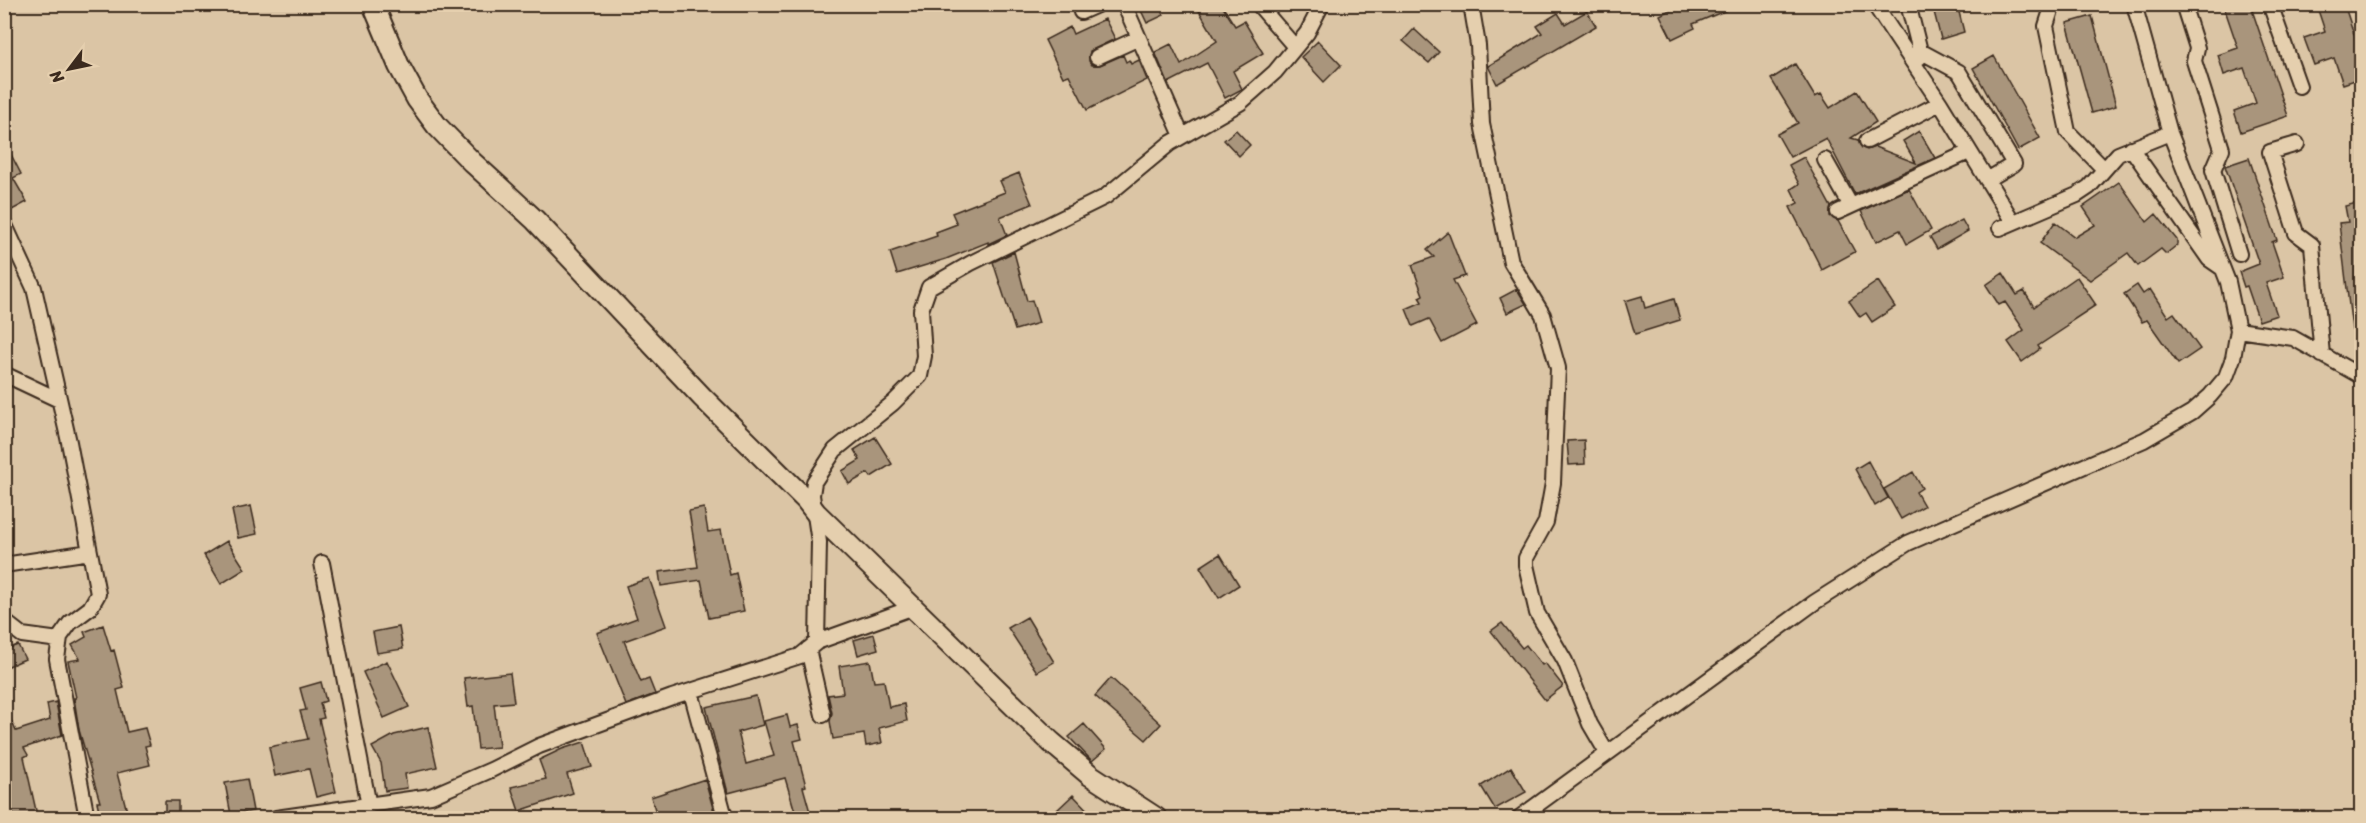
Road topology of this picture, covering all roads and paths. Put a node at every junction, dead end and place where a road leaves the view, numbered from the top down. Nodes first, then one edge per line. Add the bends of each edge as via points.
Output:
1 (373, 4) edge
2 (1099, 4) edge
3 (1124, 4) edge
4 (1258, 4) edge
5 (1323, 4) edge
6 (1471, 4) edge
7 (1874, 4) edge
8 (1908, 4) edge
9 (2054, 4) edge
10 (2134, 4) edge
11 (2183, 4) edge
12 (2270, 4) edge
13 (1081, 12) dead end
14 (1139, 38) junction
15 (1295, 47) junction
16 (1920, 51) junction
17 (1096, 57) dead end
18 (1917, 69) junction
19 (2299, 86) dead end
20 (1940, 103) junction
21 (2170, 133) junction
22 (1182, 136) junction
23 (1866, 141) dead end
24 (2297, 144) dead end
25 (2131, 148) junction
26 (1969, 152) junction
27 (1825, 160) dead end
28 (2104, 169) junction
29 (1987, 180) junction
30 (4, 223) edge
31 (2239, 254) dead end
32 (2222, 268) junction
33 (2238, 330) junction
34 (2322, 355) junction
35 (4, 374) edge
36 (2361, 377) edge
37 (59, 400) junction
38 (816, 513) junction
39 (90, 552) junction
40 (322, 563) dead end
41 (4, 565) edge
42 (914, 608) junction
43 (4, 621) edge
44 (59, 640) junction
45 (813, 646) junction
46 (691, 692) junction
47 (823, 715) dead end
48 (1607, 753) junction
49 (369, 806) junction
50 (725, 817) dead end
51 (85, 818) edge
52 (276, 819) edge
53 (1156, 819) edge
54 (1520, 819) edge

1 - 38 street via 399,66 437,126 535,220 619,312
2 - 13 street
3 - 14 street
4 - 15 street
5 - 15 street
6 - 48 street via 1478,45 1482,124 1511,262 1543,315 1558,368 1553,483 1546,522 1526,565 1537,613 1565,661 1590,724
7 - 18 street
8 - 16 street
9 - 28 street via 2046,26 2067,132
10 - 21 street
11 - 31 street via 2197,48 2194,61 2222,149 2213,170
12 - 19 street
14 - 17 street
14 - 22 street
15 - 22 street via 1251,94
16 - 18 street
16 - 29 street via 1959,72 2014,164
18 - 20 street
20 - 23 street
20 - 26 street
21 - 25 street
21 - 32 street
22 - 38 street via 1105,197 929,287 921,310 924,356 920,376 835,450 822,467 812,495
24 - 34 street via 2270,152 2296,233 2312,246
25 - 28 street via 2118,154
25 - 32 street via 2209,259
26 - 27 street via 1845,209
26 - 29 street
28 - 29 street via 2078,195 2006,225
30 - 37 street via 34,288
32 - 33 street
33 - 34 street via 2293,338
33 - 48 street via 2226,378 2192,412 2144,440 1908,543 1815,602
34 - 36 street
35 - 37 street
37 - 39 street
38 - 42 street
38 - 45 street via 819,542
39 - 41 street
39 - 44 street via 98,594 90,608 70,622
40 - 49 street
42 - 45 street
42 - 53 street via 1051,742 1090,775
43 - 44 street via 22,635
44 - 51 street via 57,659
45 - 46 street via 800,656 771,667
45 - 47 street
46 - 49 street via 539,746 431,796
46 - 50 street
48 - 54 street
49 - 52 street

